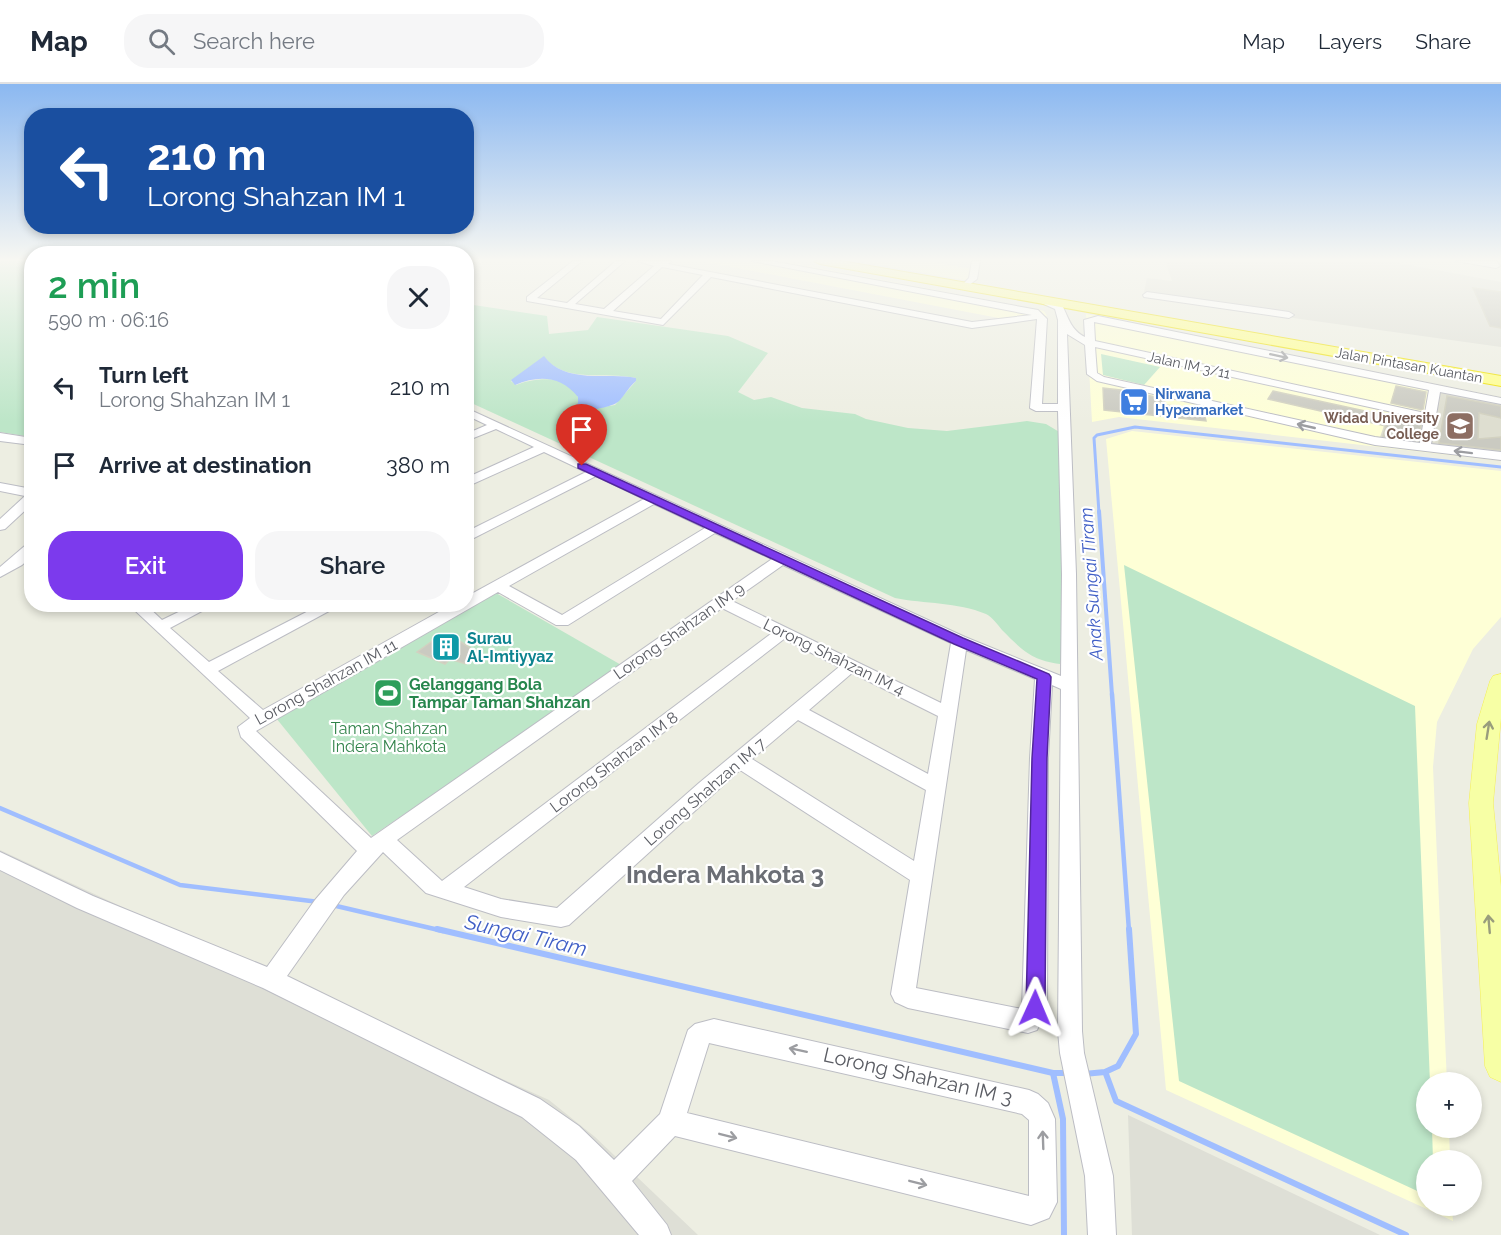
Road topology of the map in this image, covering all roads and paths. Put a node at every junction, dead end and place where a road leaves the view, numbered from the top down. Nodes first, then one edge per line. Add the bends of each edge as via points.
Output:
1 (621, 315) edge
2 (670, 315) edge
3 (919, 315) edge
4 (1066, 315) edge
5 (1121, 315) edge
6 (1146, 315) edge
7 (1042, 316) joint
8 (1063, 317) junction
9 (1159, 317) junction
10 (1173, 324) junction
11 (1211, 328) junction
12 (1062, 343) junction
13 (1085, 349) junction
14 (1062, 367) junction
15 (1501, 377) edge
16 (1501, 386) edge
17 (1435, 388) junction
18 (1063, 392) junction
19 (1501, 401) edge
20 (1041, 408) junction
21 (1065, 413) junction
22 (474, 415) edge
23 (1430, 420) junction
24 (497, 425) junction
25 (474, 435) edge
26 (0, 436) edge
27 (24, 440) edge
28 (1425, 447) junction
29 (543, 448) junction
30 (1501, 456) edge
31 (595, 472) junction
32 (474, 479) edge
33 (0, 487) edge
34 (24, 492) edge
35 (653, 499) junction
36 (24, 502) edge
37 (0, 526) edge
38 (714, 527) junction
39 (474, 534) edge
40 (24, 554) edge
41 (783, 558) junction
42 (0, 573) edge
43 (499, 586) junction
44 (474, 600) edge
45 (721, 602) junction
46 (143, 612) edge
47 (191, 612) edge
48 (319, 612) edge
49 (452, 612) edge
50 (159, 627) junction
51 (784, 632) junction
52 (959, 641) junction
53 (850, 666) junction
54 (207, 670) junction
55 (1044, 677) junction
56 (1501, 681) edge
57 (1069, 686) junction
58 (798, 712) junction
59 (947, 713) junction
60 (261, 718) junction
61 (741, 761) junction
62 (936, 787) junction
63 (377, 845) junction
64 (0, 860) edge
65 (922, 877) junction
66 (444, 891) junction
67 (271, 980) junction
68 (1501, 1066) edge
69 (672, 1122) junction
70 (613, 1180) junction
71 (657, 1235) edge
72 (1102, 1235) edge

1 - 2 street via 663,322
3 - 7 street via 972,325
4 - 8 street
5 - 10 highway, Jalan Pintasan Kuantan
6 - 9 highway, Jalan Pintasan Kuantan
7 - 20 street
8 - 12 street
8 - 13 street, Jalan IM 3/11
9 - 11 highway, Jalan Pintasan Kuantan
9 - 15 highway via 1200,321
10 - 11 highway, Jalan Pintasan Kuantan
10 - 16 highway
11 - 15 highway, Jalan Pintasan Kuantan
12 - 13 street
12 - 14 street
13 - 14 street
13 -> 17 street via 1089,320 1098,319
13 - 23 street, Jalan IM 3/11
28 -> 13 street via 1375,441 1101,379 1092,374
14 - 18 street
17 - 19 street
17 - 23 street
18 - 20 street via 1054,403
18 - 21 street
20 - 21 street
21 - 57 street
22 - 24 street
23 - 28 street
24 - 25 street
24 - 29 street
26 - 27 street
30 -> 28 street
29 - 31 street
29 - 32 street
31 - 35 street
31 - 39 street
33 - 34 street
35 - 38 street
35 - 43 street, Lorong Shahzan IM 11
36 - 37 street
38 - 41 street
38 - 43 street via 562,622
40 - 42 street
41 - 45 street, Lorong Shahzan IM 9
41 - 52 street
43 - 44 street, Lorong Shahzan IM 11
45 - 51 street, Lorong Shahzan IM 4
45 - 63 street, Lorong Shahzan IM 9
46 - 50 street
47 - 50 street
48 - 54 street
49 - 60 street, Lorong Shahzan IM 11
50 - 54 street
51 - 53 street, Lorong Shahzan IM 4
51 - 66 street, Lorong Shahzan IM 8
52 - 55 street
52 - 59 street
53 - 58 street, Lorong Shahzan IM 7
53 - 59 street, Lorong Shahzan IM 4
54 - 60 street
55 - 57 street
55 - 65 street via 1035,1008 1028,1022 903,994
68 -> 56 main road via 1481,803 1488,724
57 - 72 street via 1070,1031 1099,1176
58 - 61 street, Lorong Shahzan IM 7
58 - 62 street
59 - 62 street
60 - 63 street, Lorong Shahzan IM 11 via 247,727 247,733
61 - 65 street
61 - 66 street, Lorong Shahzan IM 7 via 561,918 501,908
62 - 65 street
63 - 66 street
63 - 67 street, Lorong Shahzan IM 9 via 330,895
64 - 67 street via 85,902
67 - 70 street via 531,1108 585,1147
69 -> 69 street, Lorong Shahzan IM 3 via 1031,1211 1043,1202 1042,1119 1029,1102 714,1031 697,1038
69 - 70 street
70 - 71 street

